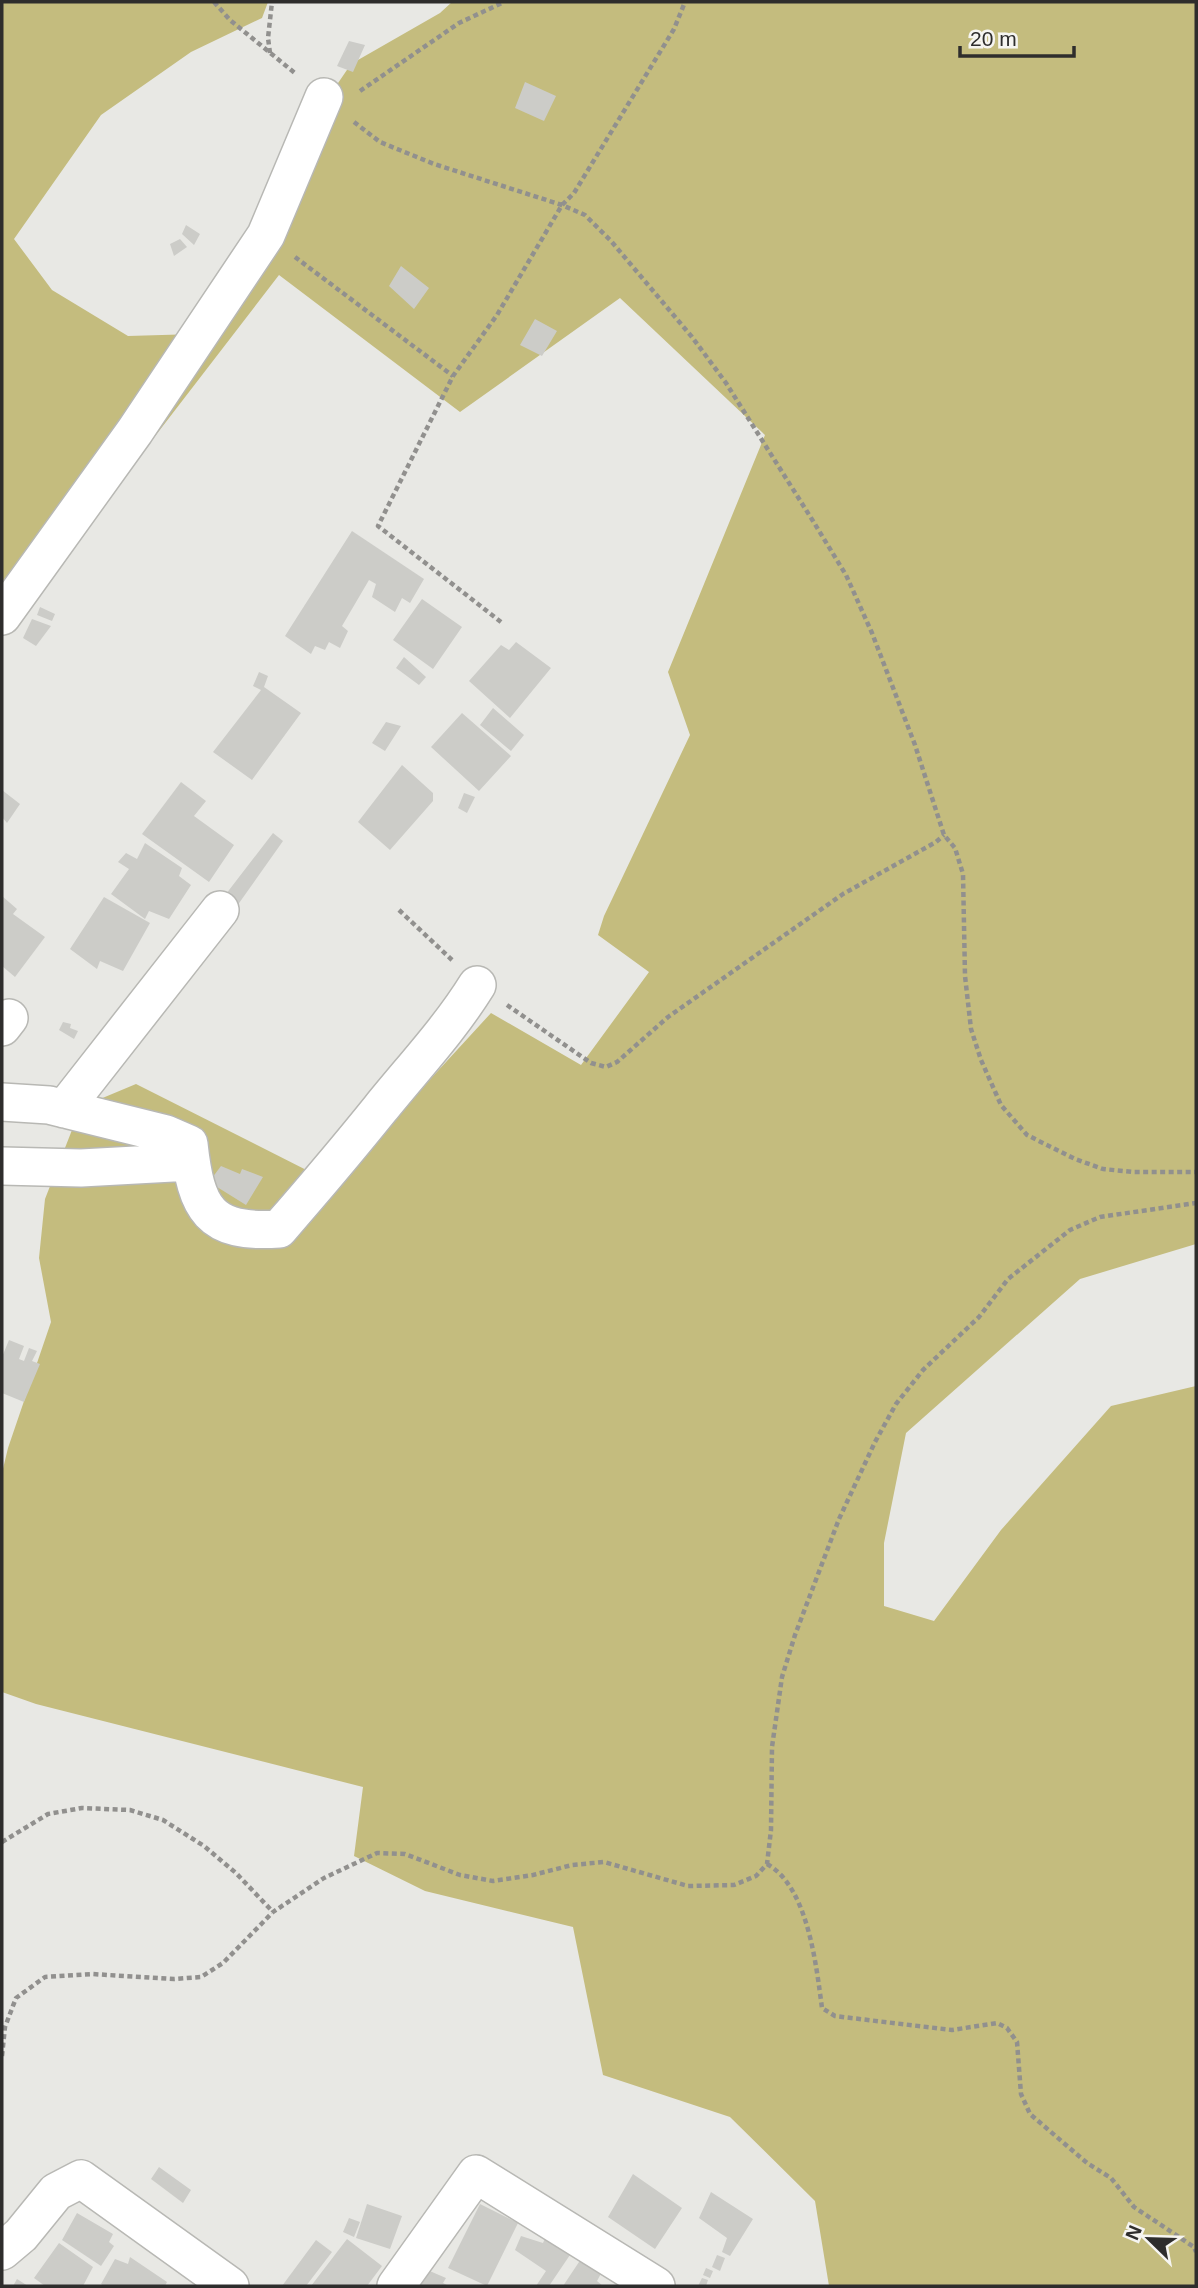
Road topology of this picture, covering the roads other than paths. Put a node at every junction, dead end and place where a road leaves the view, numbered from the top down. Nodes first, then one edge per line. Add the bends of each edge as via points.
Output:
1 (330, 102) road end
2 (2, 616) edge
3 (220, 910) dead end
4 (477, 985) road end
5 (2, 1102) edge
6 (64, 1109) junction
7 (191, 1162) junction
8 (2, 1166) edge
9 (2, 2251) edge
10 (230, 2286) edge
11 (396, 2286) edge
12 (656, 2286) edge

1 - 2 street via 266,235 135,431
3 - 6 street
4 - 7 street via 425,1057 279,1230 254,1231 222,1223 204,1208
5 - 6 street
6 - 7 street via 166,1134 189,1144
7 - 8 street via 81,1168
9 - 10 street via 56,2192 81,2179
11 - 12 street via 476,2175

